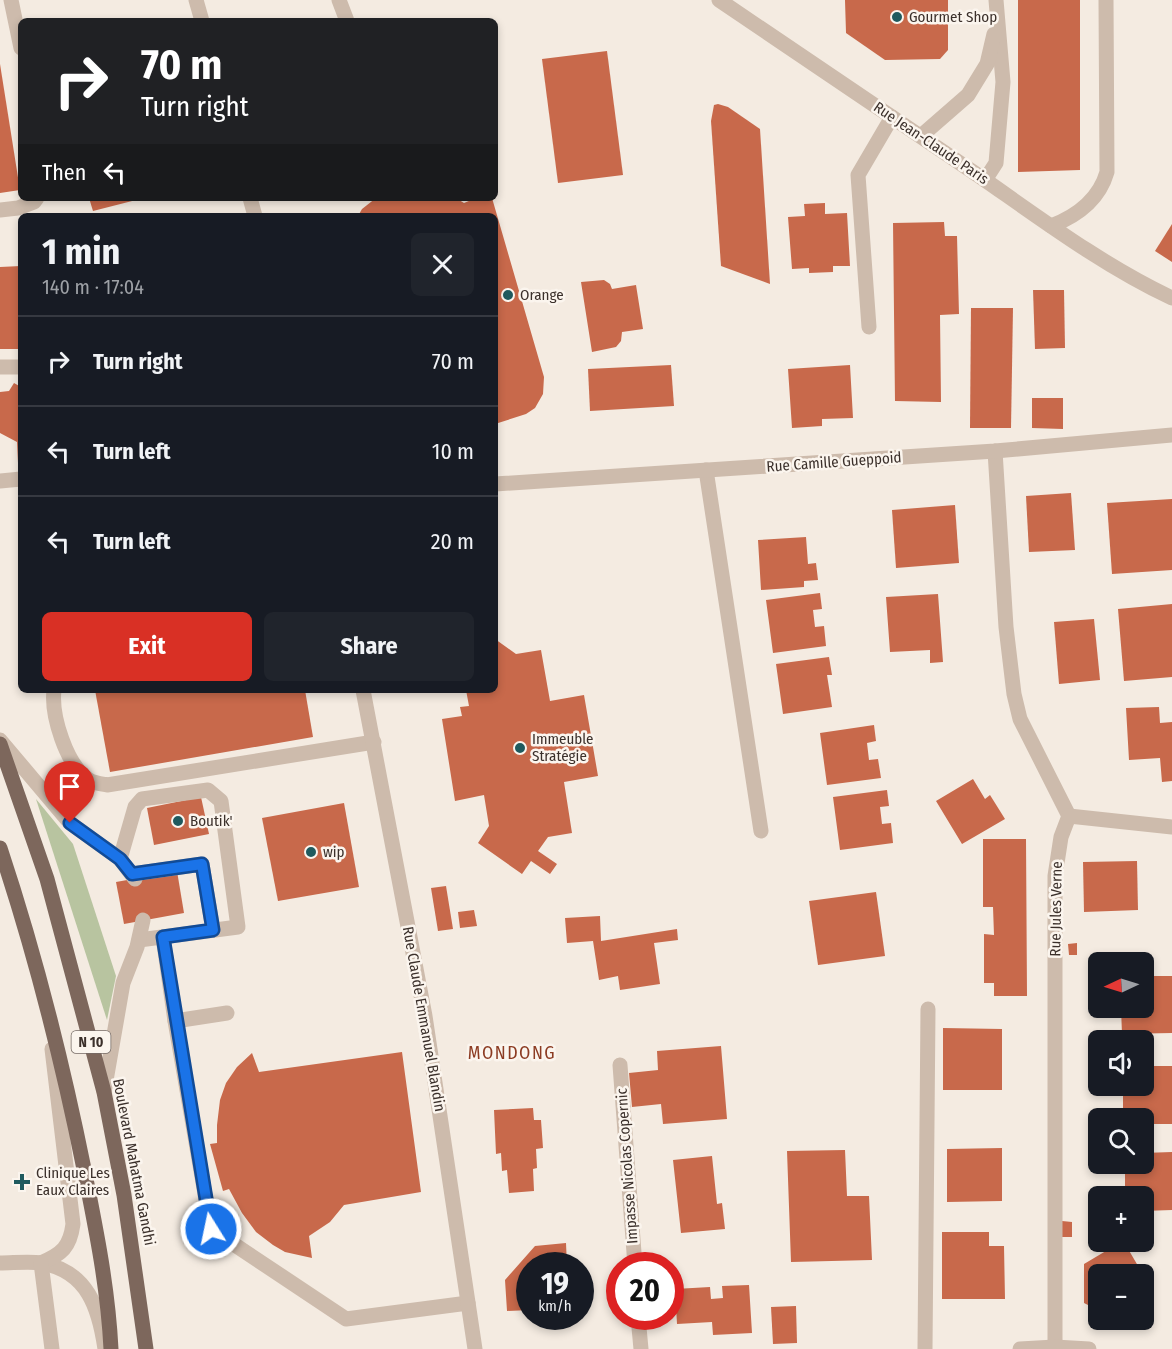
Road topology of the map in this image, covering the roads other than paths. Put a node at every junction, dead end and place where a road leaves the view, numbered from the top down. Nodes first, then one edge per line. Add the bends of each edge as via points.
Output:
1 (11, 0) edge
2 (196, 0) edge
3 (339, 0) edge
4 (719, 0) edge
5 (996, 0) edge
6 (1106, 0) edge
7 (201, 18) edge
8 (346, 18) edge
9 (996, 19) junction
10 (18, 34) edge
11 (892, 117) junction
12 (921, 136) junction
13 (985, 180) junction
14 (35, 201) edge
15 (0, 210) edge
16 (1051, 225) junction
17 (1144, 285) junction
18 (1172, 298) edge
19 (1172, 310) edge
20 (869, 327) dead end
21 (0, 367) edge
22 (18, 367) edge
23 (1172, 435) edge
24 (995, 451) junction
25 (706, 470) junction
26 (18, 479) edge
27 (0, 481) edge
28 (498, 484) edge
29 (54, 693) edge
30 (364, 693) edge
31 (0, 742) edge
32 (374, 742) junction
33 (1069, 816) junction
34 (1172, 827) edge
35 (761, 831) dead end
36 (0, 848) edge
37 (120, 859) junction
38 (229, 860) junction
39 (202, 864) junction
40 (143, 920) dead end
41 (213, 930) junction
42 (163, 937) junction
43 (138, 940) junction
44 (47, 1008) junction
45 (928, 1009) dead end
46 (227, 1012) dead end
47 (175, 1021) junction
48 (620, 1065) dead end
49 (104, 1092) junction
50 (634, 1252) edge
51 (0, 1263) edge
52 (41, 1263) junction
53 (468, 1303) junction
54 (640, 1330) edge
55 (1055, 1347) junction
56 (52, 1349) edge
57 (105, 1349) edge
58 (111, 1349) edge
59 (146, 1349) edge
60 (475, 1349) edge
61 (641, 1349) edge
62 (926, 1349) edge
63 (1020, 1349) edge
64 (1089, 1349) edge

1 - 10 street
2 - 7 street
3 - 8 street
4 - 11 street, Rue Jean-Claude Paris
5 - 9 street
6 - 16 street via 1107,172 1086,206
9 - 12 street via 987,64 968,94
9 - 13 street via 1003,82 996,163
11 - 12 street, Rue Jean-Claude Paris
11 - 20 street via 858,175
12 - 13 street, Rue Jean-Claude Paris
13 - 16 street, Rue Jean-Claude Paris
14 - 15 street
16 - 17 street, Rue Jean-Claude Paris
17 - 18 street, Rue Jean-Claude Paris
17 - 19 street, Rue Jean-Claude Paris
21 - 22 street
23 - 24 street, Rue Camille Gueppoid
24 - 25 street, Rue Camille Gueppoid
24 - 33 street via 1014,694 1020,719
25 - 28 street, Rue Camille Gueppoid
25 - 35 street
26 - 27 street
29 - 32 street via 52,702 63,743 76,767 90,780 107,786
30 - 32 street, Rue Claude Emmanuel Blandin
31 - 37 street via 70,823
31 - 49 main road, Boulevard Mahatma Gandhi / N 10 via 47,879
32 - 53 street, Rue Claude Emmanuel Blandin via 425,1016
33 - 34 street
33 - 55 street, Rue Jules Verne via 1061,837 1055,876
36 - 44 main road, N 10
37 - 38 street via 135,807 141,799 208,790 221,801
37 - 39 street via 134,877
38 - 39 street
38 - 41 street via 237,927
39 - 41 street
40 - 43 street
41 - 42 street
42 - 43 street
42 - 47 street
43 - 49 street via 123,983
44 - 52 street via 73,1224 66,1248
44 - 58 main road, N 10 via 103,1268
45 - 62 street
46 - 47 street
47 - 53 street via 211,1229 346,1319
48 - 50 street, Impasse Nicolas Copernic
49 - 59 main road, Boulevard Mahatma Gandhi / N 10 via 124,1195
51 - 52 street
52 - 56 street
52 - 57 street via 75,1277 86,1289 96,1307
53 - 60 street, Rue Claude Emmanuel Blandin
54 - 61 street
55 - 63 street
55 - 64 street

